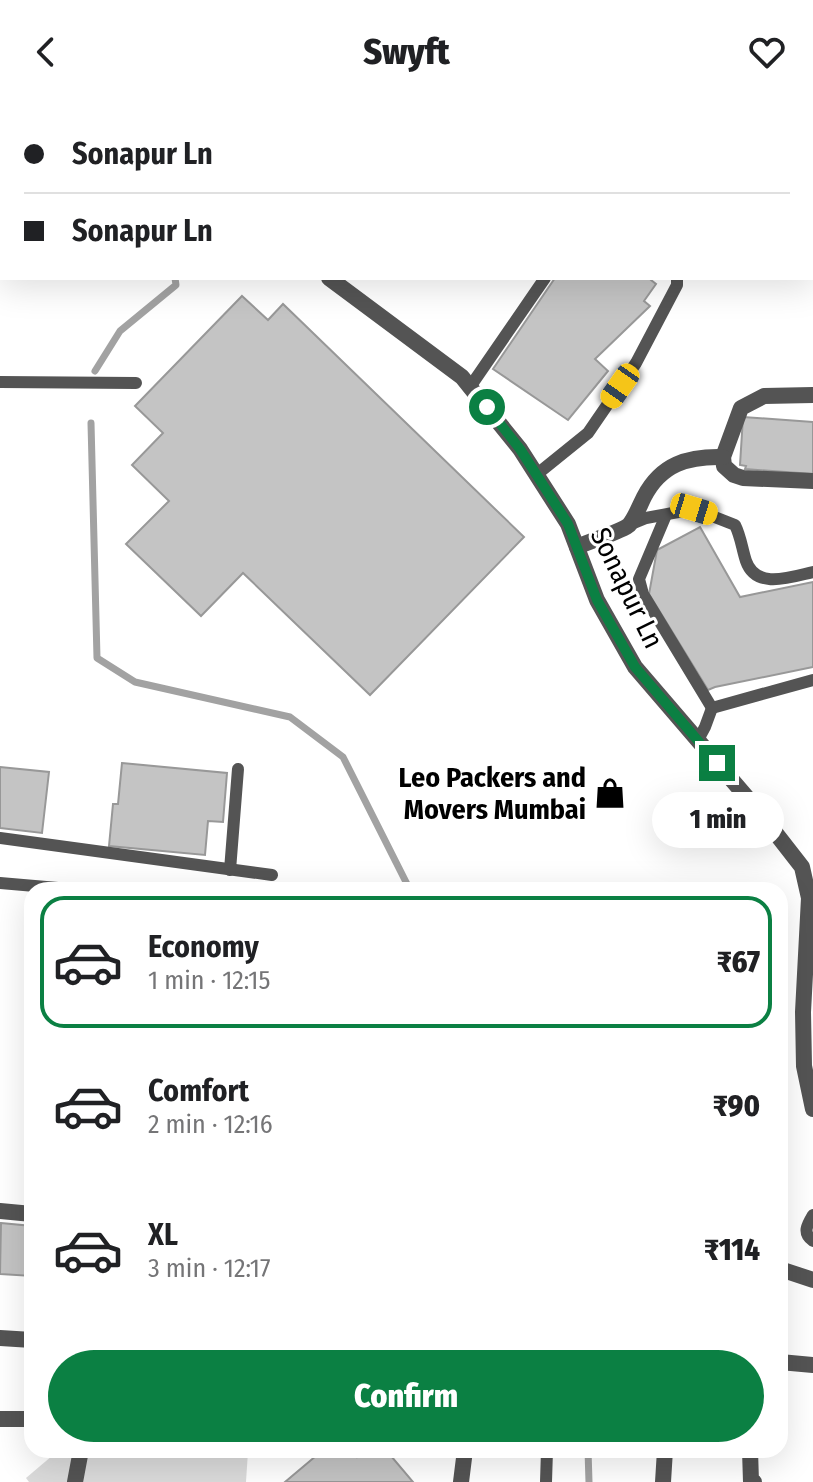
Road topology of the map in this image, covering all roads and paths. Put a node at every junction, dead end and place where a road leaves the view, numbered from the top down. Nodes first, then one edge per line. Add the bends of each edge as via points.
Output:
1 (332, 280) edge
2 (544, 280) edge
3 (677, 280) edge
4 (0, 382) edge
5 (136, 383) dead end
6 (470, 387) junction
7 (813, 395) edge
8 (723, 457) junction
9 (536, 475) junction
10 (813, 481) edge
11 (666, 515) junction
12 (629, 525) junction
13 (577, 547) junction
14 (813, 572) edge
15 (813, 680) edge
16 (712, 708) junction
17 (698, 740) junction
18 (238, 769) dead end
19 (0, 838) edge
20 (808, 869) edge
21 (230, 870) junction
22 (272, 875) dead end
23 (0, 883) edge
24 (24, 885) edge
25 (811, 898) edge
26 (813, 1109) edge
27 (0, 1211) edge
28 (24, 1213) edge
29 (813, 1215) edge
30 (813, 1241) edge
31 (788, 1272) edge
32 (813, 1280) edge
33 (0, 1338) edge
34 (24, 1340) edge
35 (788, 1363) edge
36 (813, 1365) edge
37 (0, 1419) edge
38 (24, 1419) edge
39 (80, 1458) edge
40 (464, 1458) edge
41 (547, 1458) edge
42 (664, 1458) edge
43 (750, 1458) edge
44 (75, 1482) edge
45 (461, 1482) edge
46 (546, 1482) edge
47 (663, 1482) edge
48 (754, 1482) edge

1 - 6 street, Sonapur Ln
2 - 6 lane
3 - 9 lane via 636,363 588,433
4 - 5 lane
6 - 9 street, Sonapur Ln
7 - 8 street via 764,396 741,408
8 - 10 street via 724,466 743,478
8 - 12 street via 690,459 661,473
9 - 13 street, Sonapur Ln
11 - 12 lane
11 - 14 lane via 694,509 735,525 754,575 773,580
11 - 16 lane via 639,579
12 - 13 street
13 - 17 street, Sonapur Ln via 597,600 635,667
15 - 16 lane
16 - 17 lane
17 - 20 street, Sonapur Ln
18 - 21 lane
19 - 21 lane
20 - 25 street
21 - 22 lane
23 - 24 lane
25 - 26 street via 803,1012 804,1066
27 - 28 street
29 - 30 lane via 806,1232
31 - 32 street
33 - 34 street
35 - 36 street
37 - 38 street
39 - 44 street
40 - 45 street
41 - 46 lane
42 - 47 street
43 - 48 street

